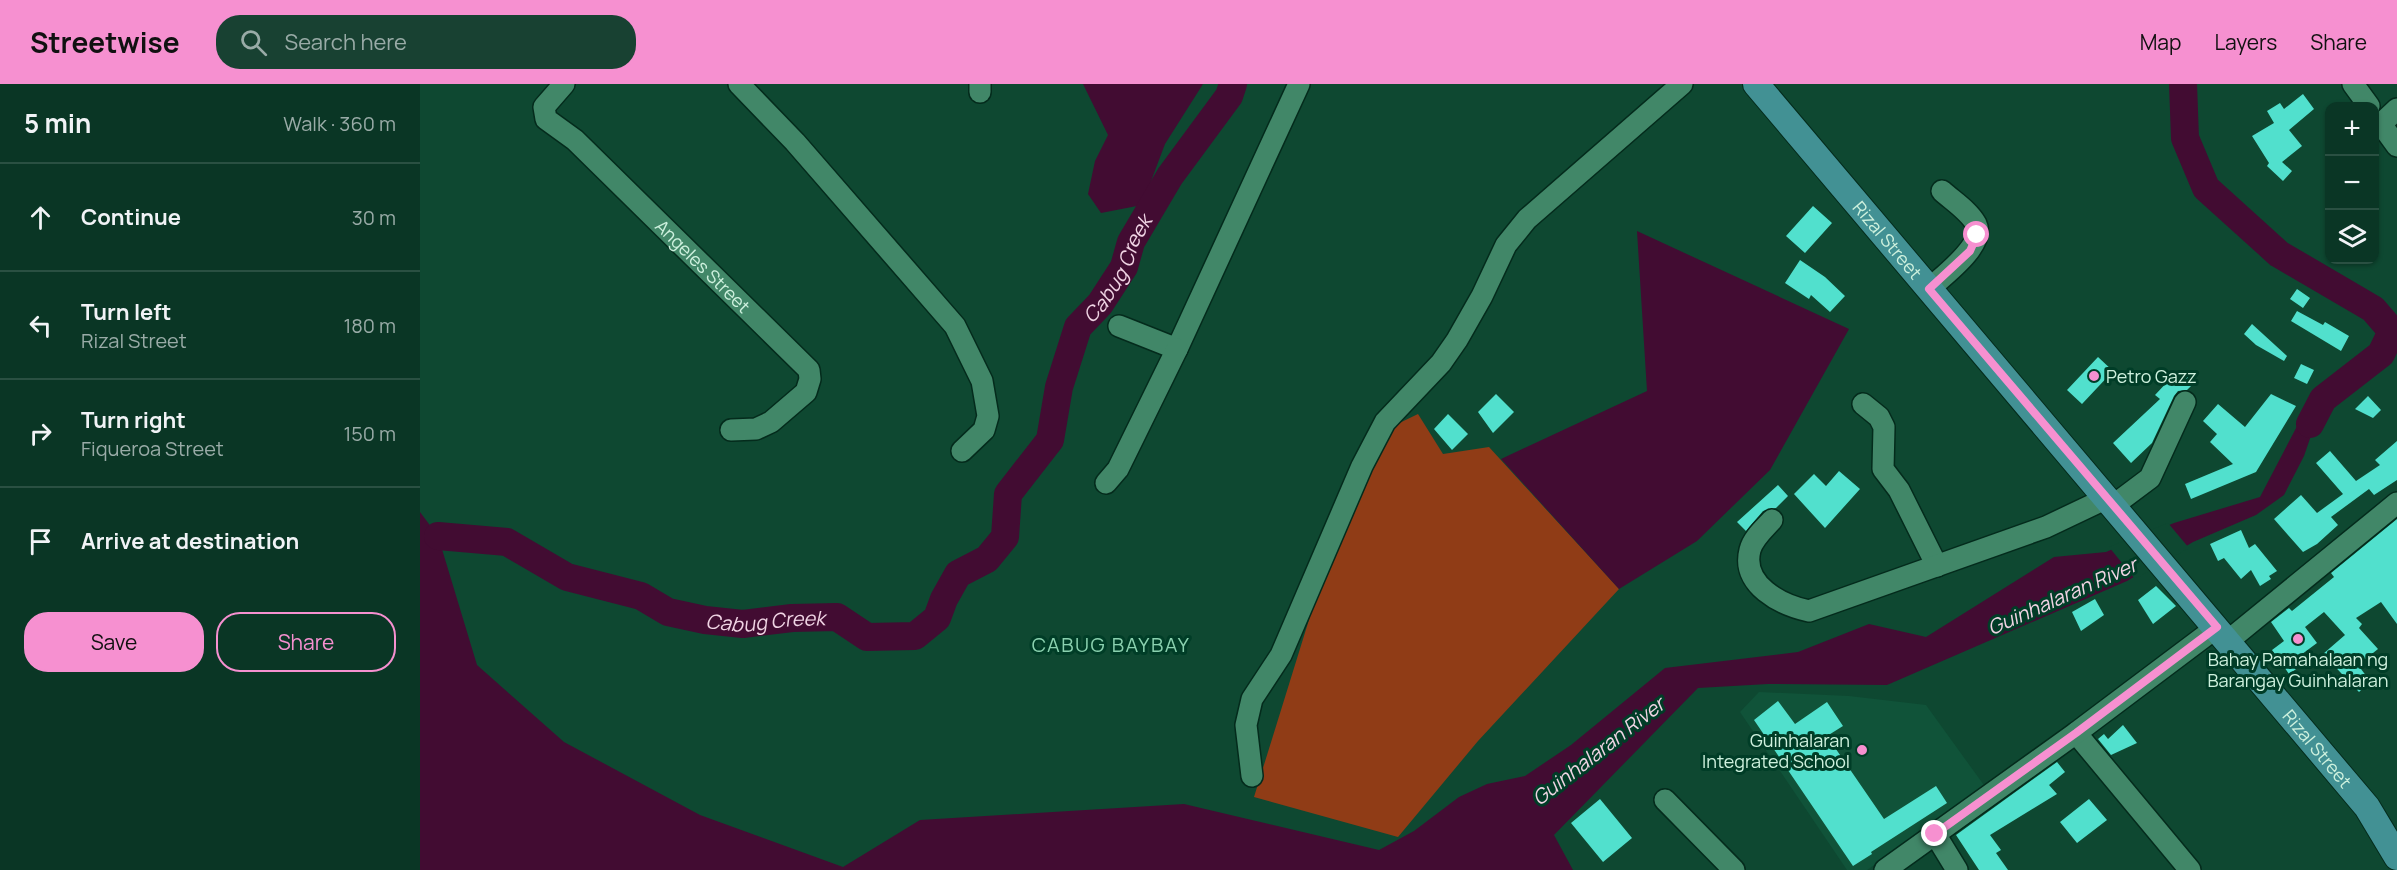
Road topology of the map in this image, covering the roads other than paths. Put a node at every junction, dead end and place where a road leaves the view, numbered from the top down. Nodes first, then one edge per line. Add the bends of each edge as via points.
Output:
1 (564, 84) edge
2 (739, 84) edge
3 (1299, 84) edge
4 (1682, 84) edge
5 (1756, 84) edge
6 (2353, 84) edge
7 (2366, 102) edge
8 (2397, 109) edge
9 (2379, 114) edge
10 (2379, 121) edge
11 (2397, 146) edge
12 (1942, 192) dead end
13 (1929, 289) junction
14 (1119, 326) dead end
15 (1177, 349) junction
16 (2184, 402) dead end
17 (1863, 404) dead end
18 (731, 430) dead end
19 (962, 451) dead end
20 (1106, 483) dead end
21 (2397, 503) edge
22 (2114, 506) junction
23 (1772, 520) dead end
24 (1937, 566) junction
25 (2222, 634) junction
26 (2076, 733) junction
27 (1252, 776) dead end
28 (1665, 800) dead end
29 (2367, 807) junction
30 (2397, 829) edge
31 (1935, 834) junction
32 (2397, 857) edge
33 (1734, 870) edge
34 (1885, 870) edge
35 (1957, 870) edge
36 (2190, 870) edge

1 - 18 street, Angeles Street via 544,107 546,119 575,140 809,369 806,392 771,422 756,429
2 - 19 street via 956,326 982,381 988,416 984,430
3 - 15 street
4 - 27 street via 1527,219 1506,245 1457,340 1385,422 1326,544 1281,655 1252,699 1246,725
5 - 13 main road, Rizal Street
6 - 7 street
8 - 9 street
10 - 11 street
12 - 13 street via 1974,220 1977,235 1970,251
13 - 22 main road, Rizal Street
14 - 15 street
15 - 20 street via 1118,469
16 - 22 street via 2150,478
17 - 24 street via 1879,417 1884,427 1883,470 1899,490
21 - 25 street
22 - 24 street
22 - 25 main road, Rizal Street
23 - 24 street via 1755,539 1749,565 1753,578 1763,589 1797,609 1809,612
25 - 26 street
25 - 29 main road, Rizal Street
26 - 31 street
26 - 36 street
28 - 33 street
29 - 30 main road, Rizal Street
29 - 32 main road, Rizal Street
31 - 34 street
31 - 35 street

